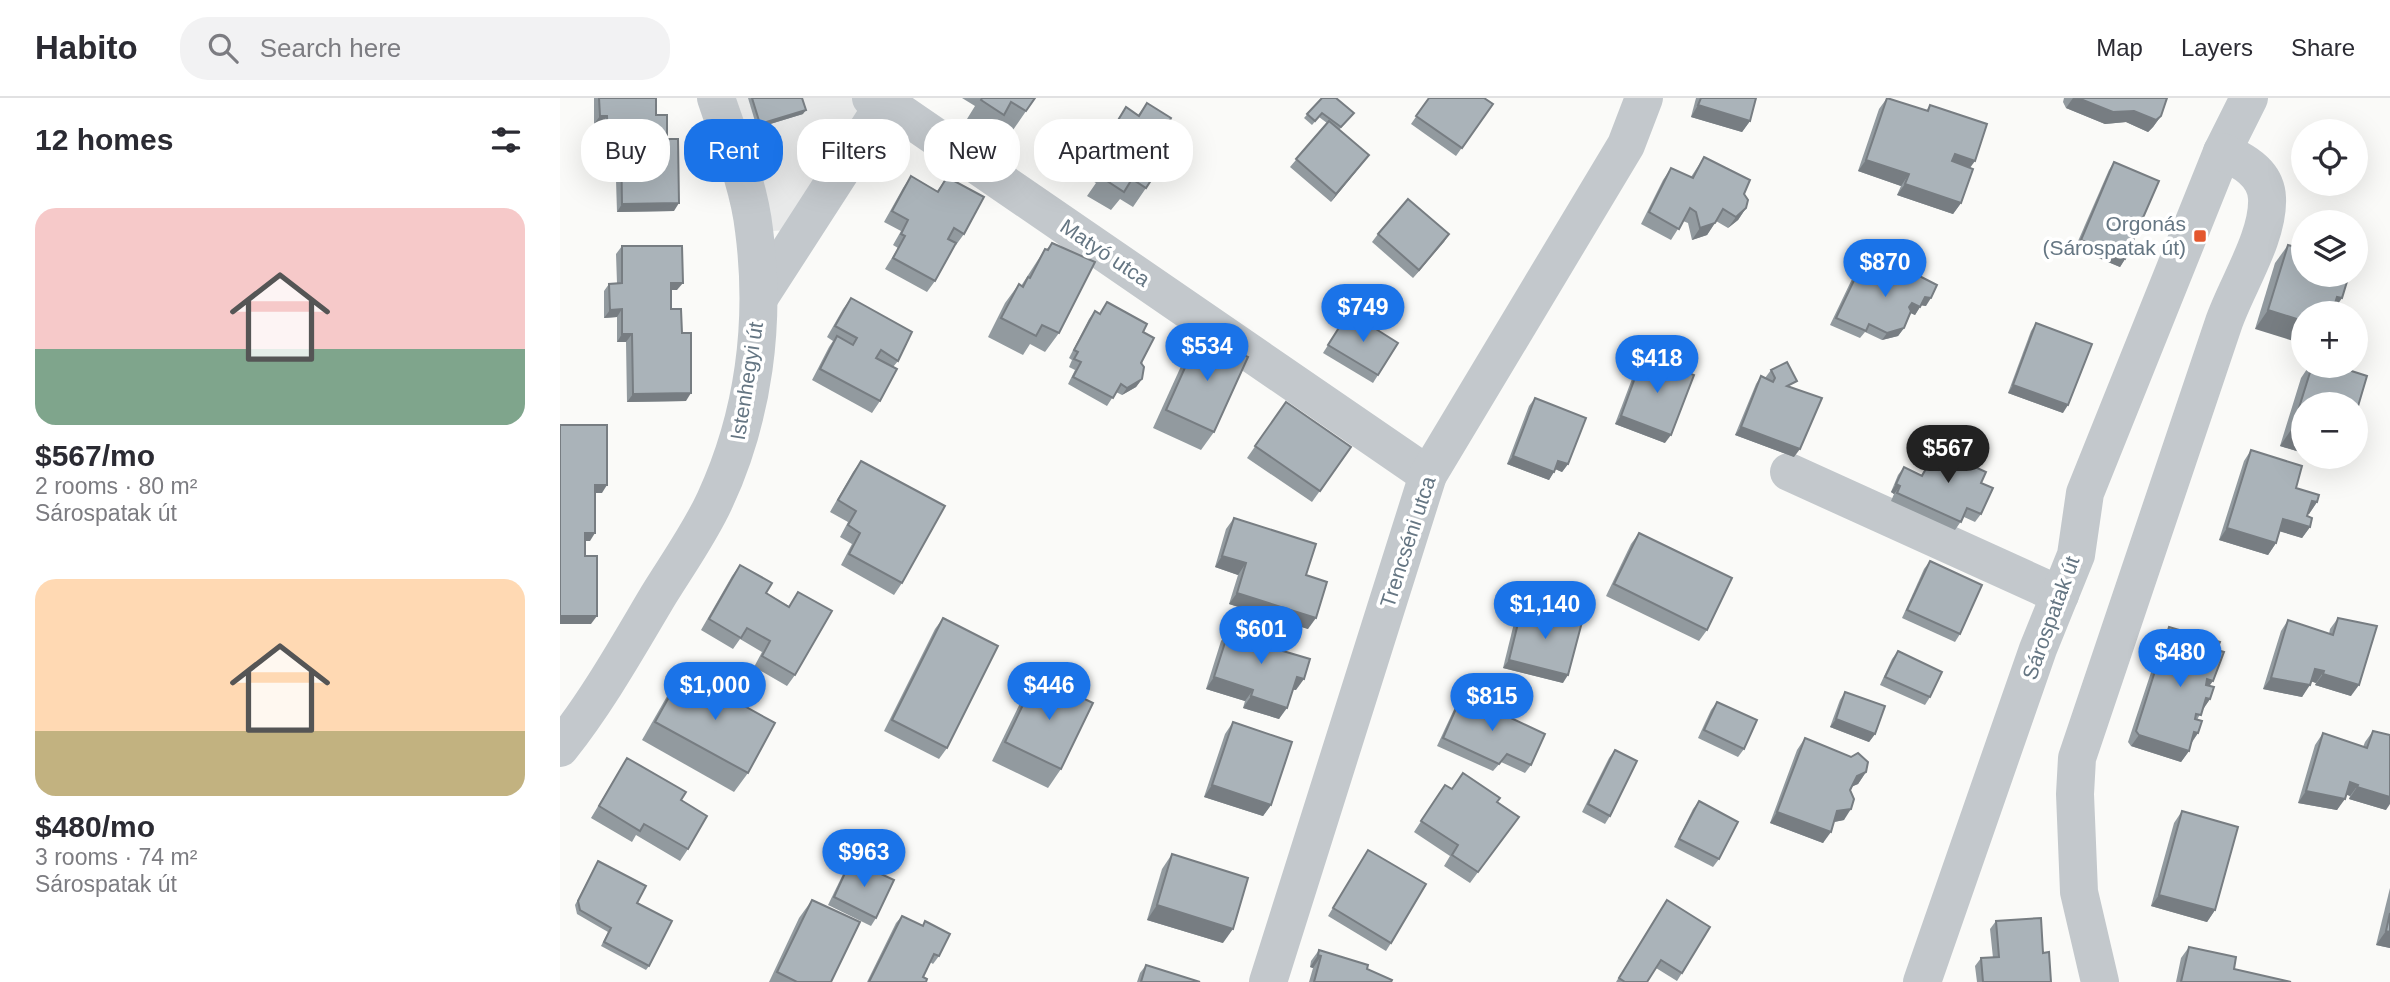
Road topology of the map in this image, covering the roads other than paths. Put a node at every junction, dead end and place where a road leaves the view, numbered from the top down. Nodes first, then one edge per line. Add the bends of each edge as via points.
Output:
1 (1644, 98) edge
2 (2249, 98) edge
3 (881, 99) edge
4 (729, 105) edge
5 (2217, 165) junction
6 (806, 222) junction
7 (754, 228) junction
8 (759, 298) junction
9 (1789, 472) dead end
10 (1428, 475) junction
11 (2060, 596) junction
12 (560, 748) edge
13 (1268, 982) edge
14 (1922, 982) edge
15 (2101, 982) edge

1 - 10 street, Trencséni utca via 1626,145
2 - 5 street, Sárospatak út
3 - 6 street
3 - 10 street, Matyó utca
4 - 7 street, Istenhegyi út
5 - 11 street, Sárospatak út via 2085,493 2076,555
5 - 15 street via 2253,212 2260,234 2226,317 2077,758 2079,892
6 - 7 street via 790,230
6 - 8 street
7 - 8 street, Istenhegyi út
8 - 12 street, Istenhegyi út via 749,397 736,451 714,503 602,690
9 - 11 street
10 - 13 street, Trencséni utca
11 - 14 street, Sárospatak út

